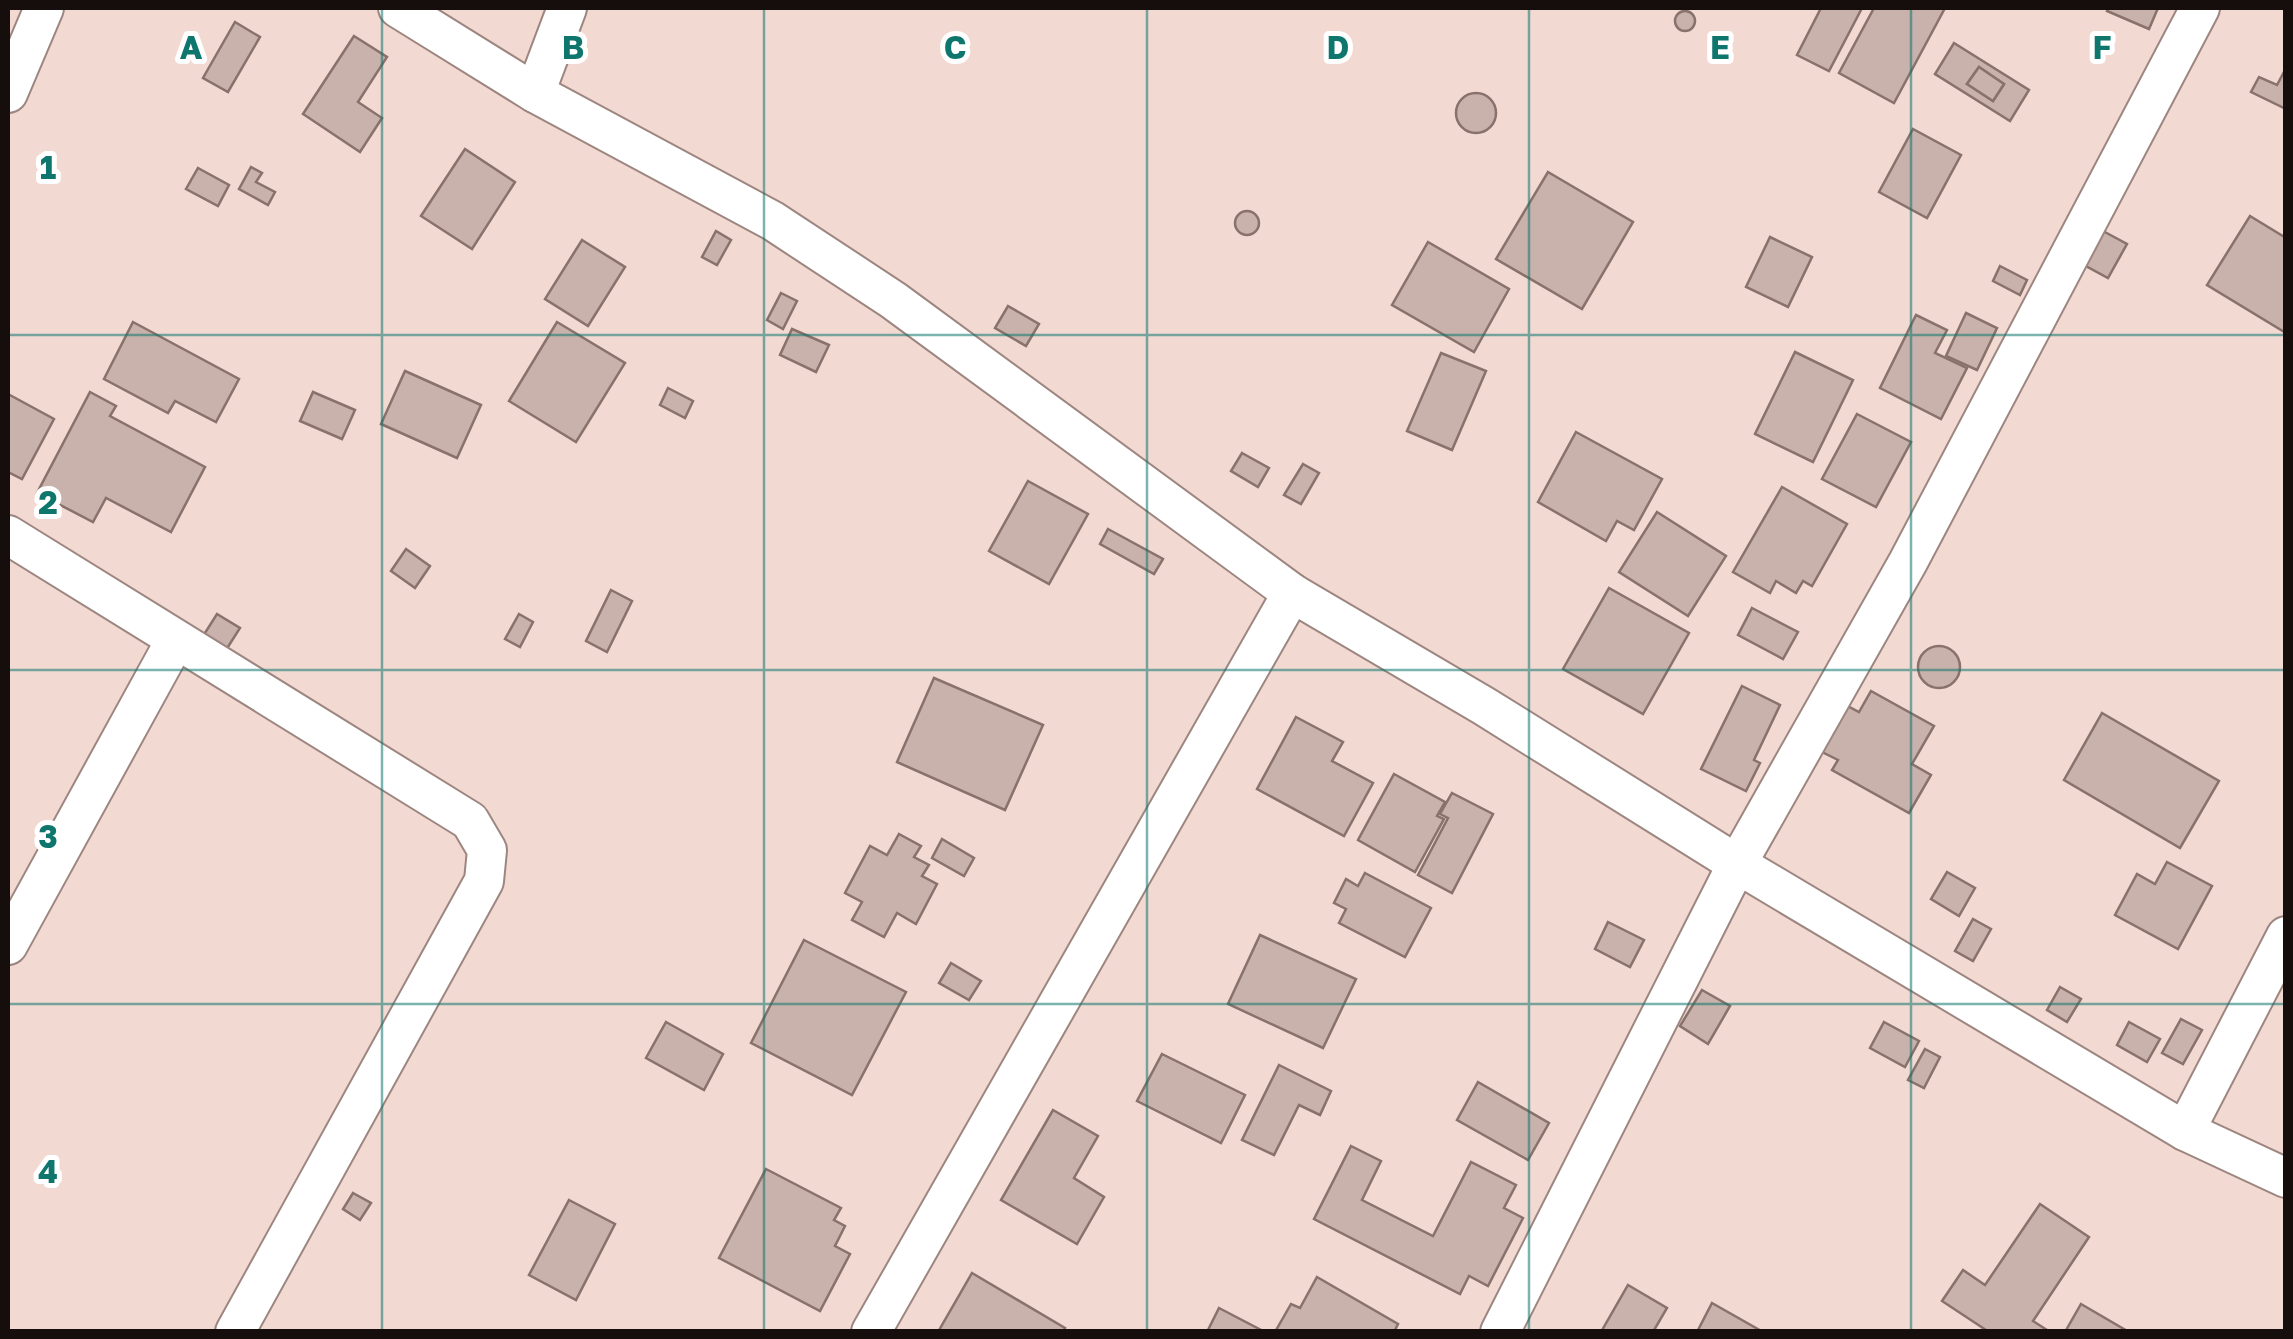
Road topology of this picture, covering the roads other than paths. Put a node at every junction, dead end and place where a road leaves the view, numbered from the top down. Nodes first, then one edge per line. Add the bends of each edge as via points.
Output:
1 (44, 8) edge
2 (398, 8) edge
3 (567, 8) edge
4 (2200, 8) edge
5 (8, 93) edge
6 (535, 93) junction
7 (8, 536) edge
8 (1292, 593) junction
9 (175, 641) junction
10 (1737, 864) junction
11 (2286, 936) edge
12 (8, 945) edge
13 (2185, 1131) junction
14 (2286, 1178) edge
15 (235, 1332) edge
16 (871, 1332) edge
17 (1500, 1332) edge

1 - 5 street
2 - 6 street
3 - 6 street
4 - 10 street via 1908,562
6 - 8 street via 773,221 894,300
7 - 9 street
8 - 10 street
8 - 16 street
9 - 12 street
9 - 15 street via 470,821 486,850 484,881
10 - 13 street
10 - 17 street
11 - 13 street
13 - 14 street

